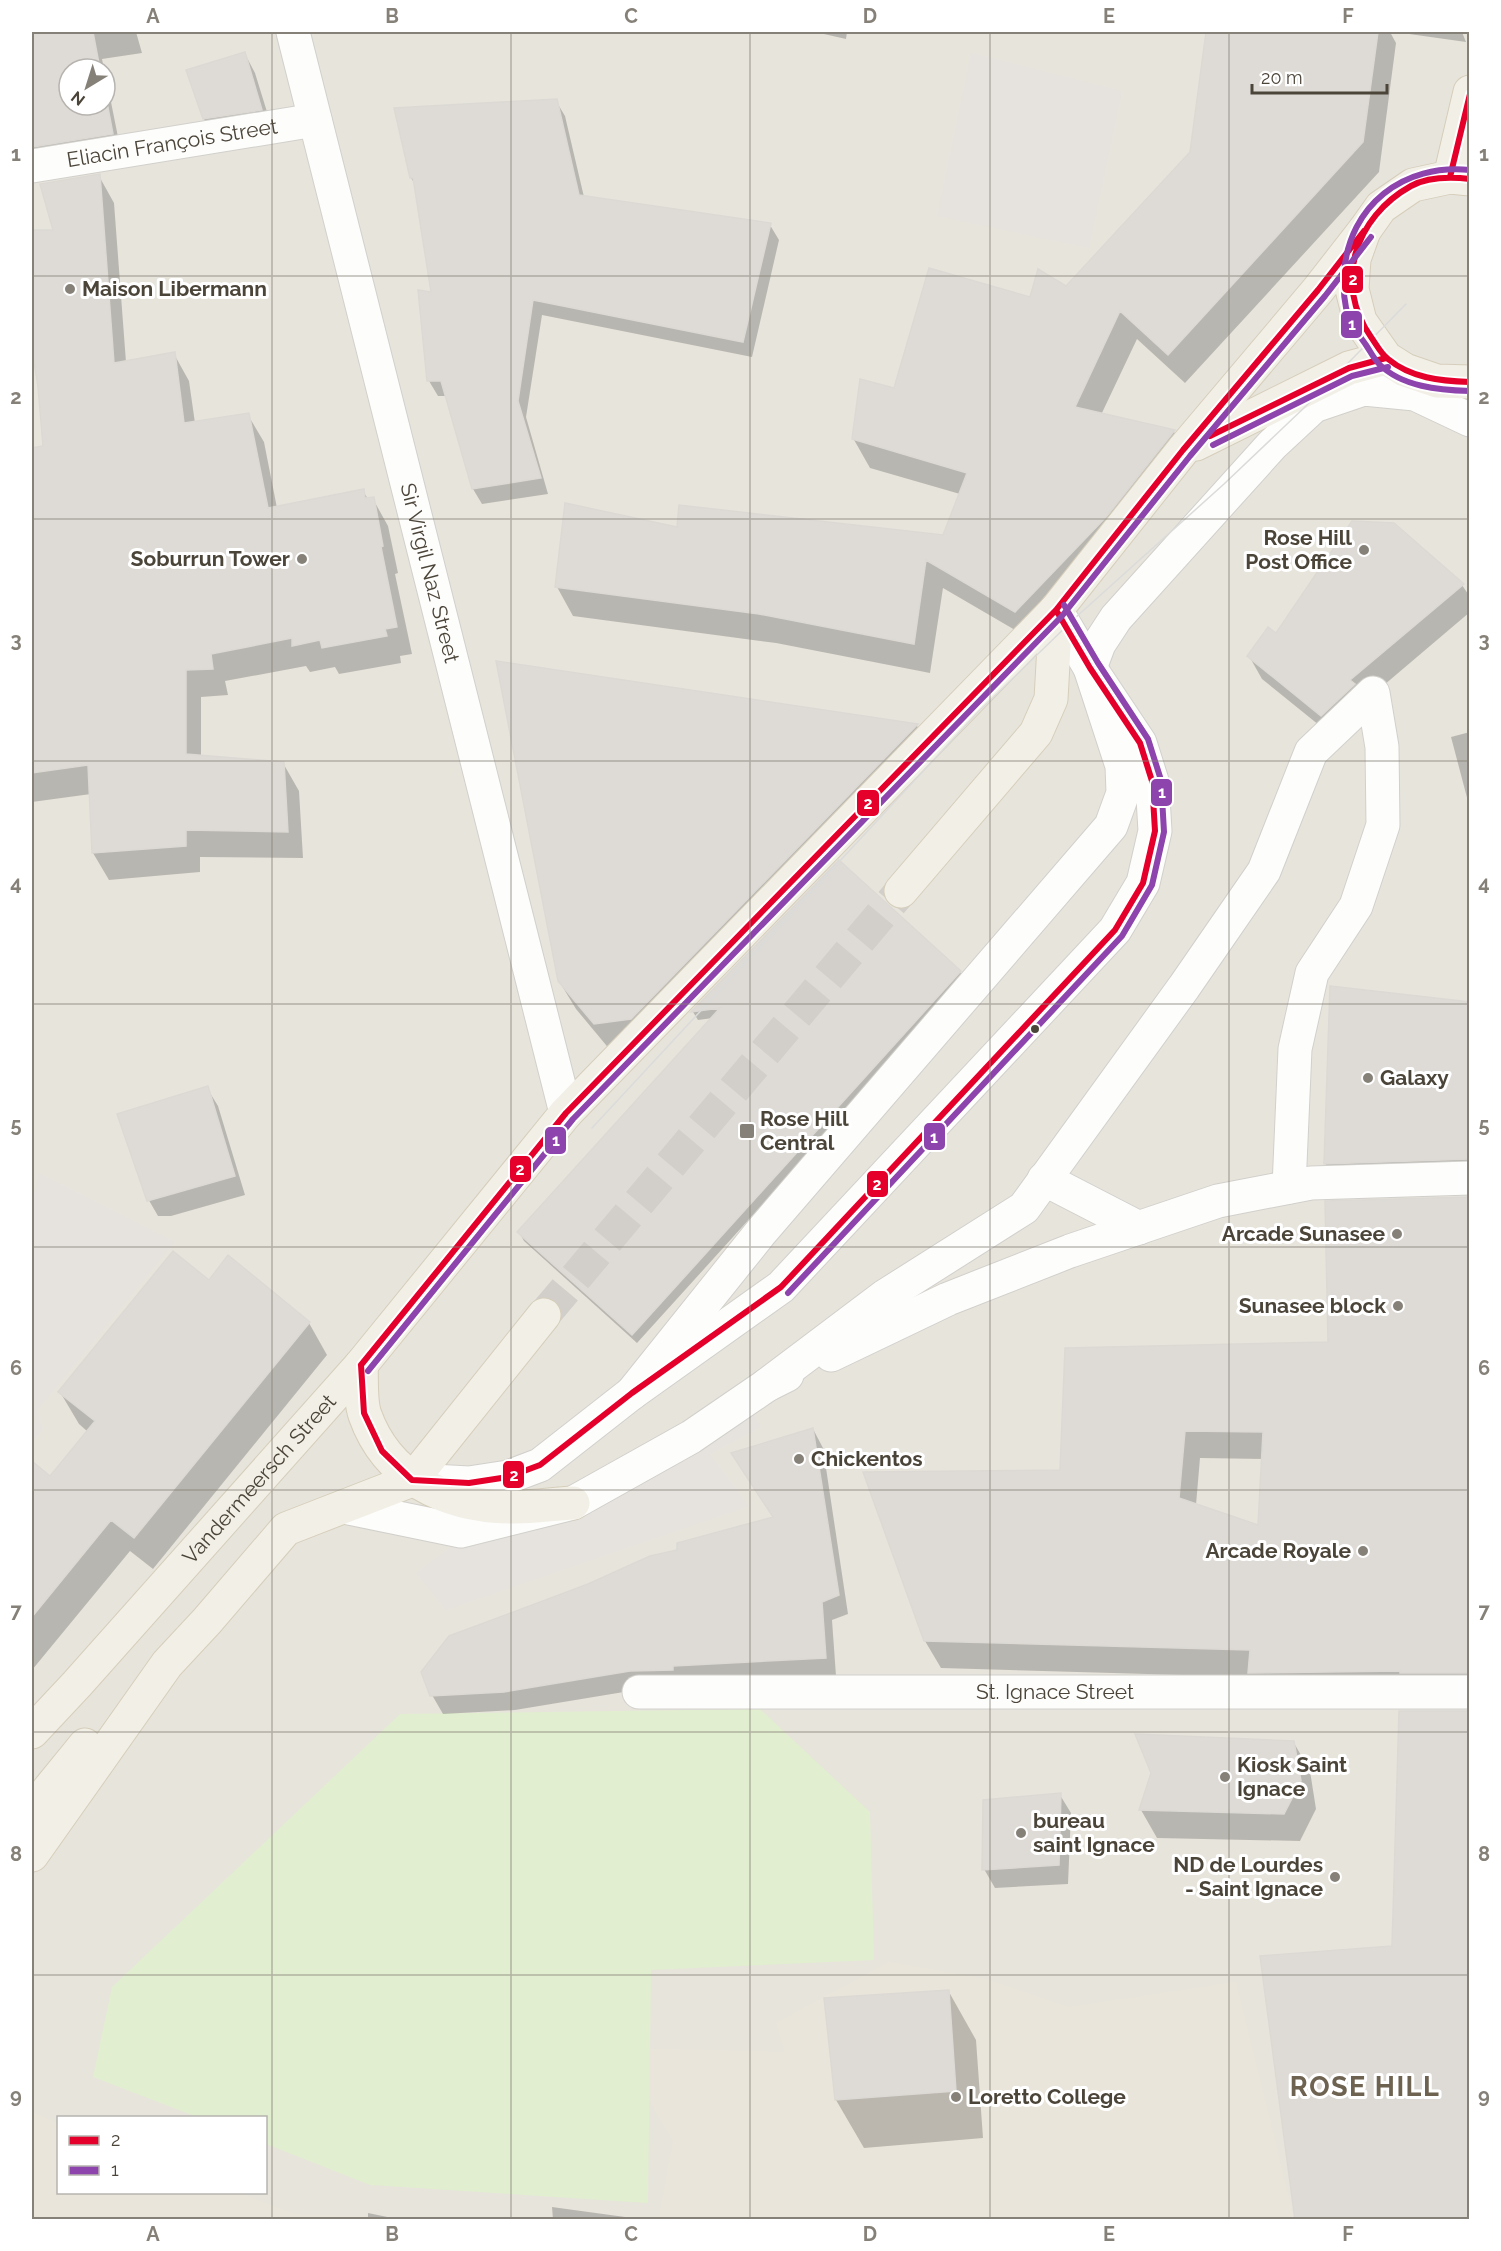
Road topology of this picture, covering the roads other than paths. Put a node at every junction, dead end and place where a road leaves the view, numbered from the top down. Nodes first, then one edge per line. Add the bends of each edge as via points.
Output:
1 (293, 32) edge
2 (1470, 92) edge
3 (315, 120) junction
4 (32, 166) edge
5 (1460, 178) edge
6 (1364, 231) junction
7 (1386, 358) junction
8 (1470, 382) edge
9 (1470, 420) edge
10 (1184, 450) junction
11 (1056, 610) junction
12 (1090, 668) junction
13 (901, 891) tunnel mouth
14 (566, 1113) junction
15 (1470, 1178) edge
16 (1044, 1179) junction
17 (1289, 1187) junction
18 (1139, 1227) junction
19 (544, 1315) tunnel mouth
20 (361, 1365) junction
21 (767, 1385) junction
22 (632, 1393) junction
23 (412, 1480) junction
24 (573, 1503) junction
25 (344, 1507) junction
26 (167, 1664) junction
27 (78, 1684) junction
28 (639, 1692) dead end
29 (1470, 1692) edge
30 (32, 1699) edge
31 (32, 1732) edge
32 (32, 1810) edge
33 (32, 1855) edge

1 - 3 street, Sir Virgil Naz Street
2 - 5 main road
3 - 4 street, Eliacin François Street
3 - 14 street, Sir Virgil Naz Street
5 - 6 main road via 1413,185 1381,207
6 - 7 main road via 1354,259 1352,289 1360,321
6 - 10 main road, Vandermeersch Street
7 - 8 main road via 1405,370 1437,381
7 - 10 main road via 1349,368
9 - 12 street via 1415,394 1364,389 1314,406 1272,445 1116,618 1099,644
10 - 11 main road, Vandermeersch Street
11 - 12 street
11 - 13 main road via 1051,699 1036,733
11 - 14 main road, Vandermeersch Street
12 - 22 street via 1122,766 1123,794 1111,825 761,1232
12 - 22 street via 1140,742 1152,781 1155,831 1143,884 1115,930 781,1287
14 - 20 main road, Vandermeersch Street
15 - 17 street
16 - 17 street via 1264,871 1311,752 1373,693 1382,747 1383,825 1356,906 1312,973 1295,1049
16 - 18 street
16 - 21 street via 1024,1208 885,1296
17 - 18 street via 1218,1201
18 - 21 street via 948,1299
19 - 23 main road
20 - 23 main road via 364,1413 382,1451
20 - 27 main road, Vandermeersch Street
21 - 24 street via 692,1437
22 - 23 street via 540,1465 508,1477 469,1483
23 - 24 main road via 454,1500 508,1507
23 - 25 main road
24 - 25 street via 460,1531
25 - 26 main road via 286,1529
26 - 32 main road via 121,1700
26 - 33 main road
27 - 30 main road
27 - 31 main road, Vandermeersch Street
28 - 29 street, St. Ignace Street

